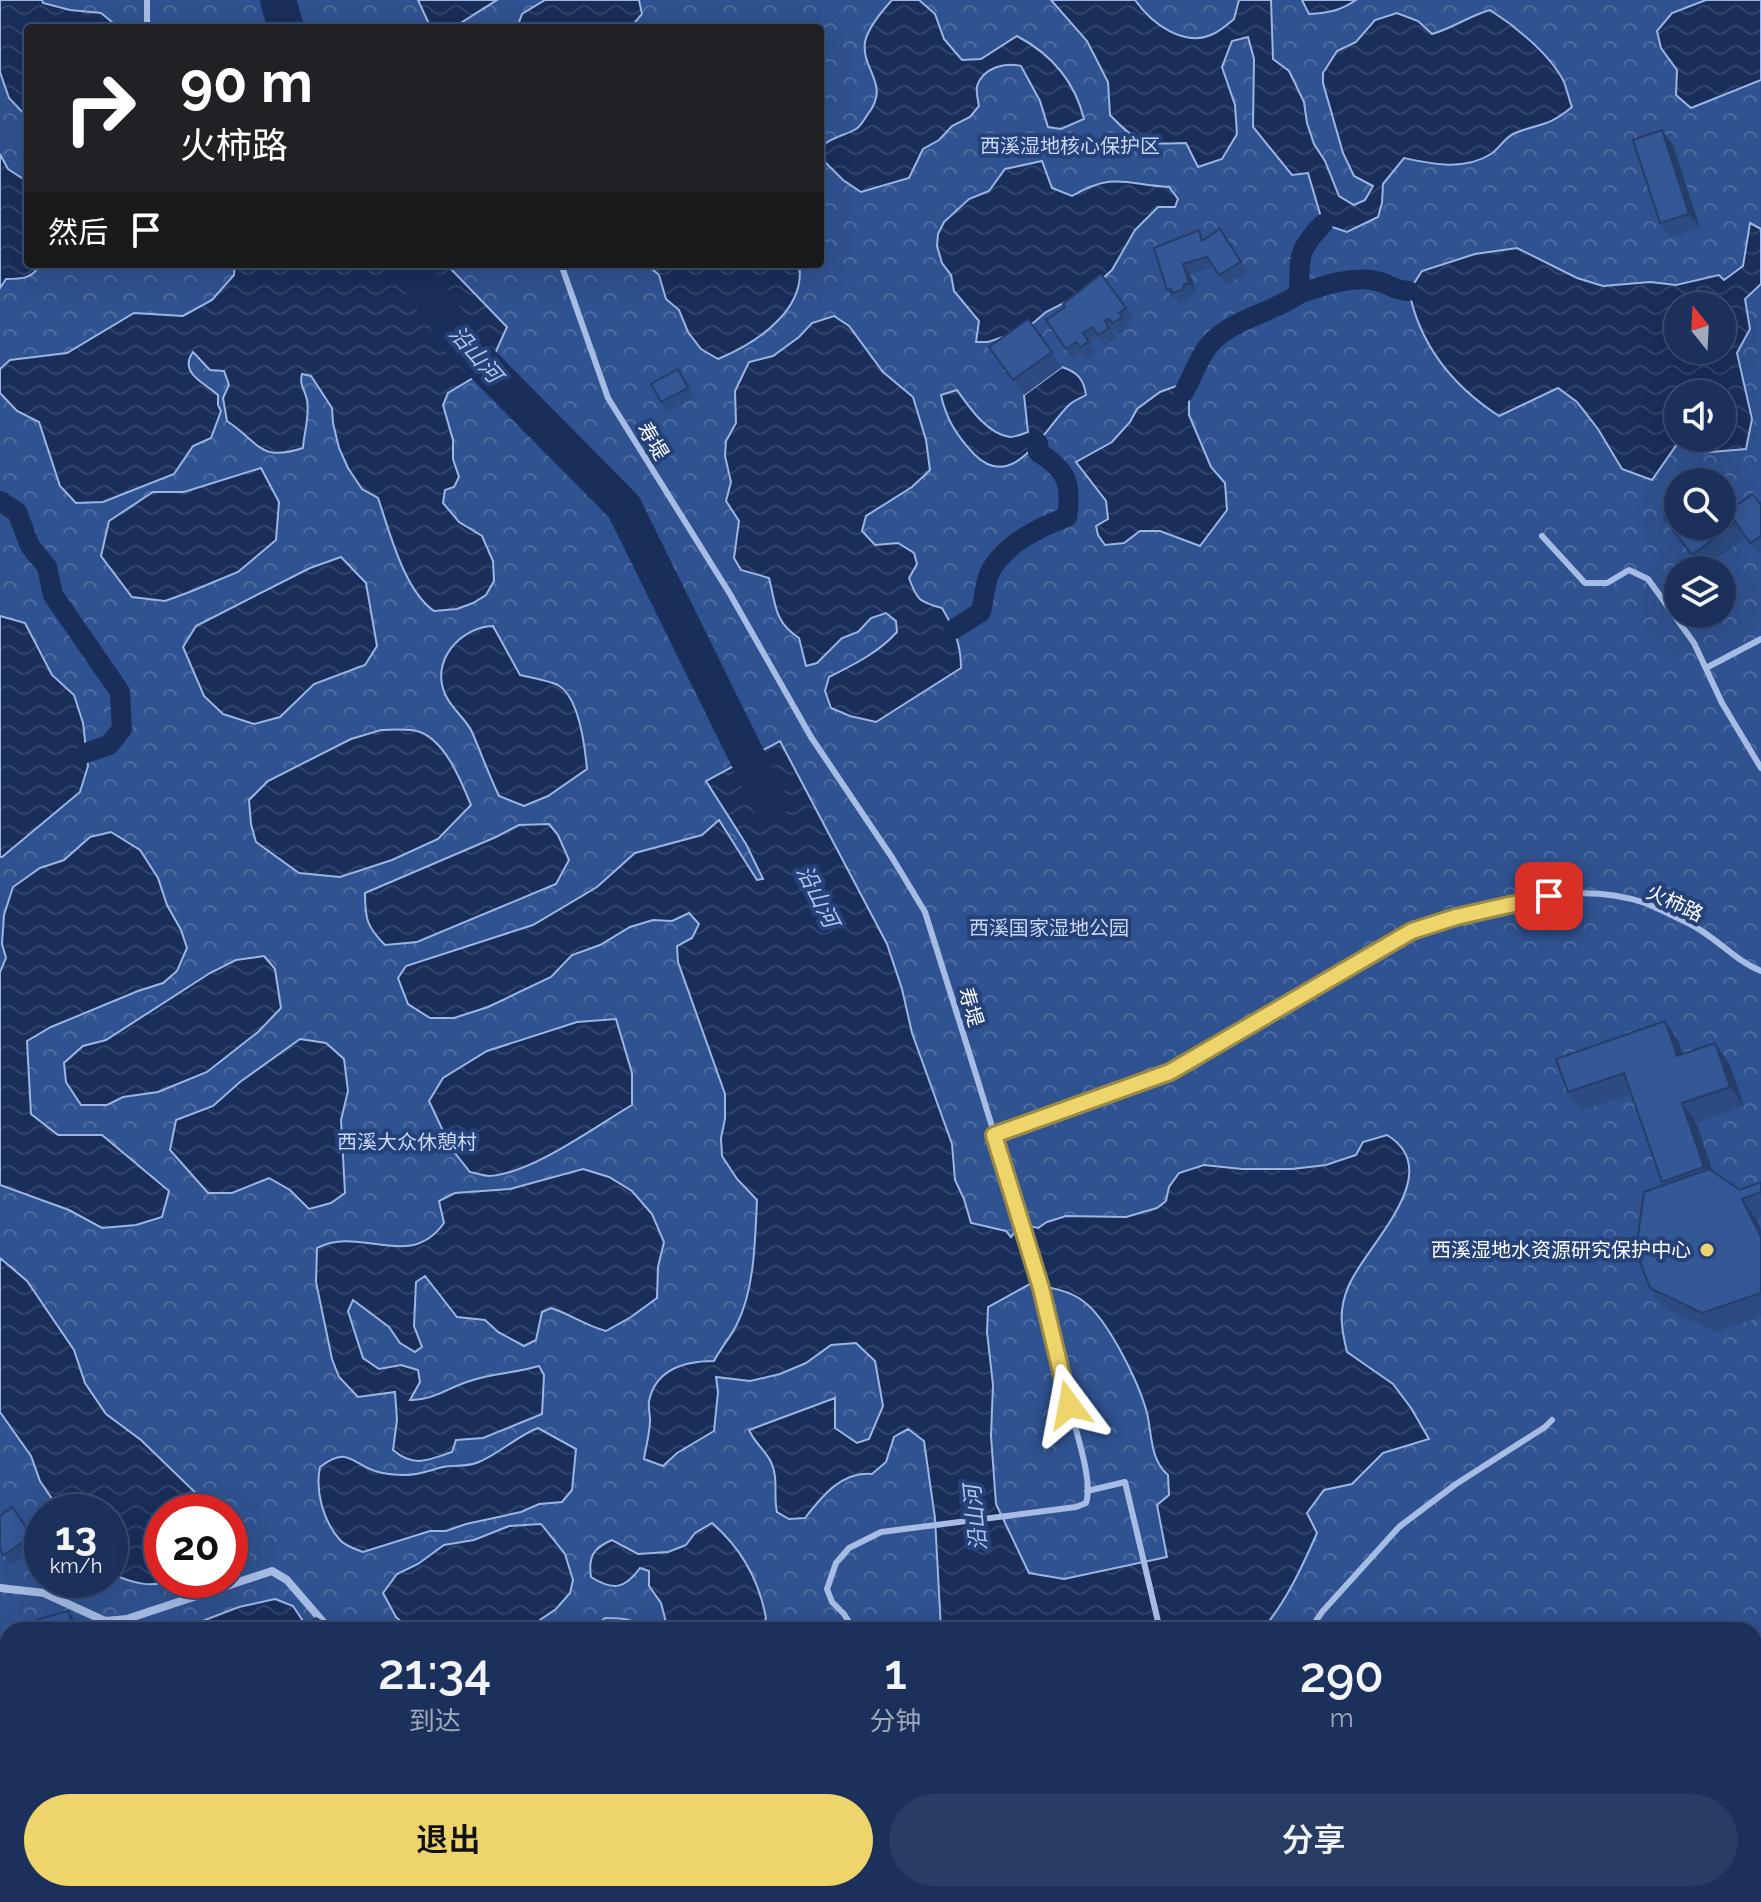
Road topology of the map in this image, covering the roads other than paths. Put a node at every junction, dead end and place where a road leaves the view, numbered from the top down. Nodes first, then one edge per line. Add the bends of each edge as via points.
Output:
1 (147, 0) edge
2 (147, 24) edge
3 (562, 268) edge
4 (1542, 536) dead end
5 (1761, 639) edge
6 (1706, 668) junction
7 (1761, 768) edge
8 (1761, 971) edge
9 (994, 1135) junction
10 (1552, 1420) dead end
11 (1087, 1491) junction
12 (0, 1588) edge
13 (323, 1622) edge
14 (849, 1622) edge
15 (1158, 1622) edge
16 (1315, 1622) edge

1 - 2 lane
3 - 9 lane, 寿堤 via 608,398 811,737 925,912
4 - 6 lane via 1585,583 1607,583 1629,570 1648,579
5 - 6 lane
6 - 7 lane
8 - 9 lane, 火柿路 via 1694,927 1645,903 1599,894 1549,896 1412,931 1170,1072
9 - 11 lane, 寿堤 via 1041,1288
10 - 16 lane via 1399,1527
11 - 14 lane via 1086,1503 881,1532 849,1548 836,1563 827,1589
11 - 15 lane via 1125,1482
12 - 13 street via 44,1593 105,1621 127,1619 272,1571 287,1580

